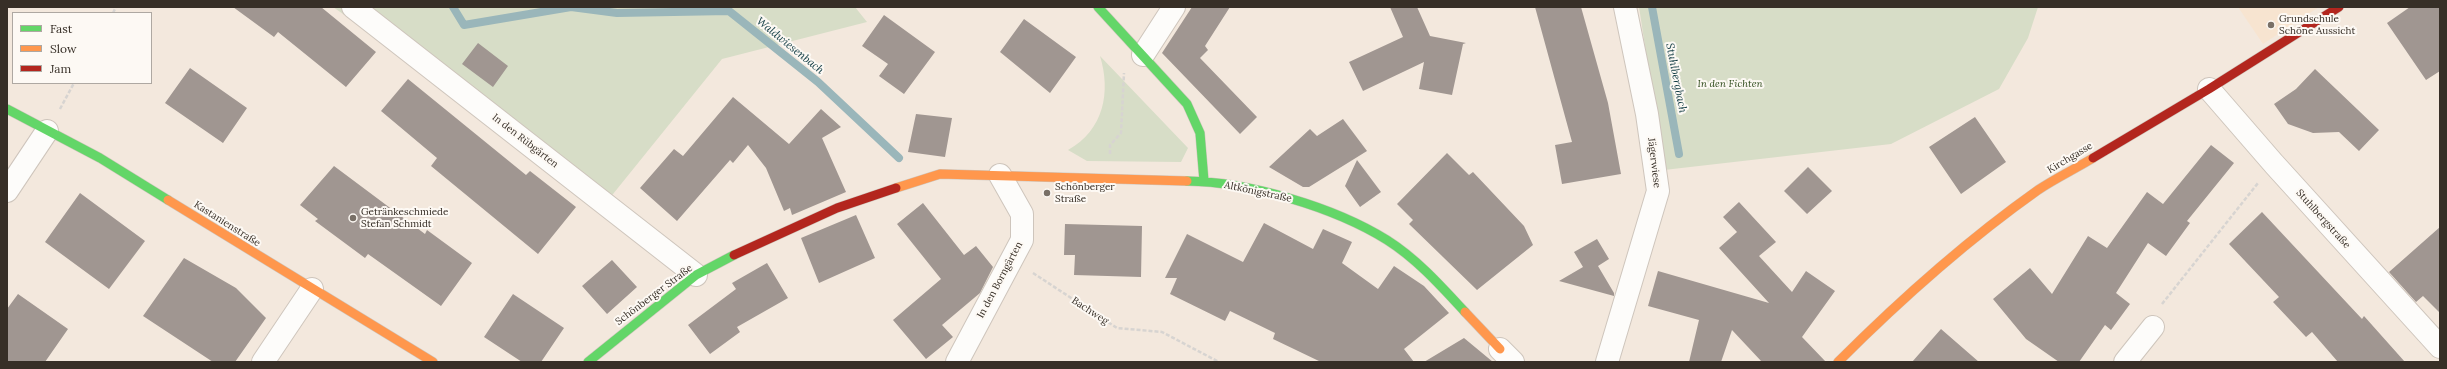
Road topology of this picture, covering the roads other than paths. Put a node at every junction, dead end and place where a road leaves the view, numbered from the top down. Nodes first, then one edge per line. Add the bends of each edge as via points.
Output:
1 (353, 7) edge
2 (1098, 7) edge
3 (1174, 7) edge
4 (1625, 7) edge
5 (2339, 7) edge
6 (1143, 55) junction
7 (2209, 89) junction
8 (7, 109) edge
9 (48, 131) junction
10 (1000, 175) junction
11 (1204, 181) junction
12 (7, 191) edge
13 (696, 275) junction
14 (312, 289) junction
15 (2153, 327) road end
16 (2440, 347) edge
17 (1507, 356) edge
18 (263, 362) edge
19 (433, 362) edge
20 (588, 362) edge
21 (957, 362) edge
22 (1607, 362) edge
23 (1838, 362) edge
24 (2125, 362) edge

1 - 13 street, In den Rübgärten
2 - 6 street
3 - 6 street
4 - 22 street, Jägerwiese via 1647,114 1658,191
5 - 7 street, Kirchgasse
6 - 11 street via 1187,104 1200,133
7 - 16 street, Stuhlbergstraße
7 - 23 street, Kirchgasse via 2039,190 1954,255 1885,315
8 - 9 street, Kastanienstraße
9 - 12 street
9 - 14 street, Kastanienstraße via 100,158
10 - 11 street, Schönberger Straße
10 - 13 street, Schönberger Straße via 940,174 837,208
10 - 21 street, In den Borngärten via 1022,214 1022,240
11 - 17 street, Altkönigstraße via 1284,196 1350,221 1387,240 1424,268
13 - 20 street, Schönberger Straße
14 - 18 street
14 - 19 street, Kastanienstraße
15 - 24 street

